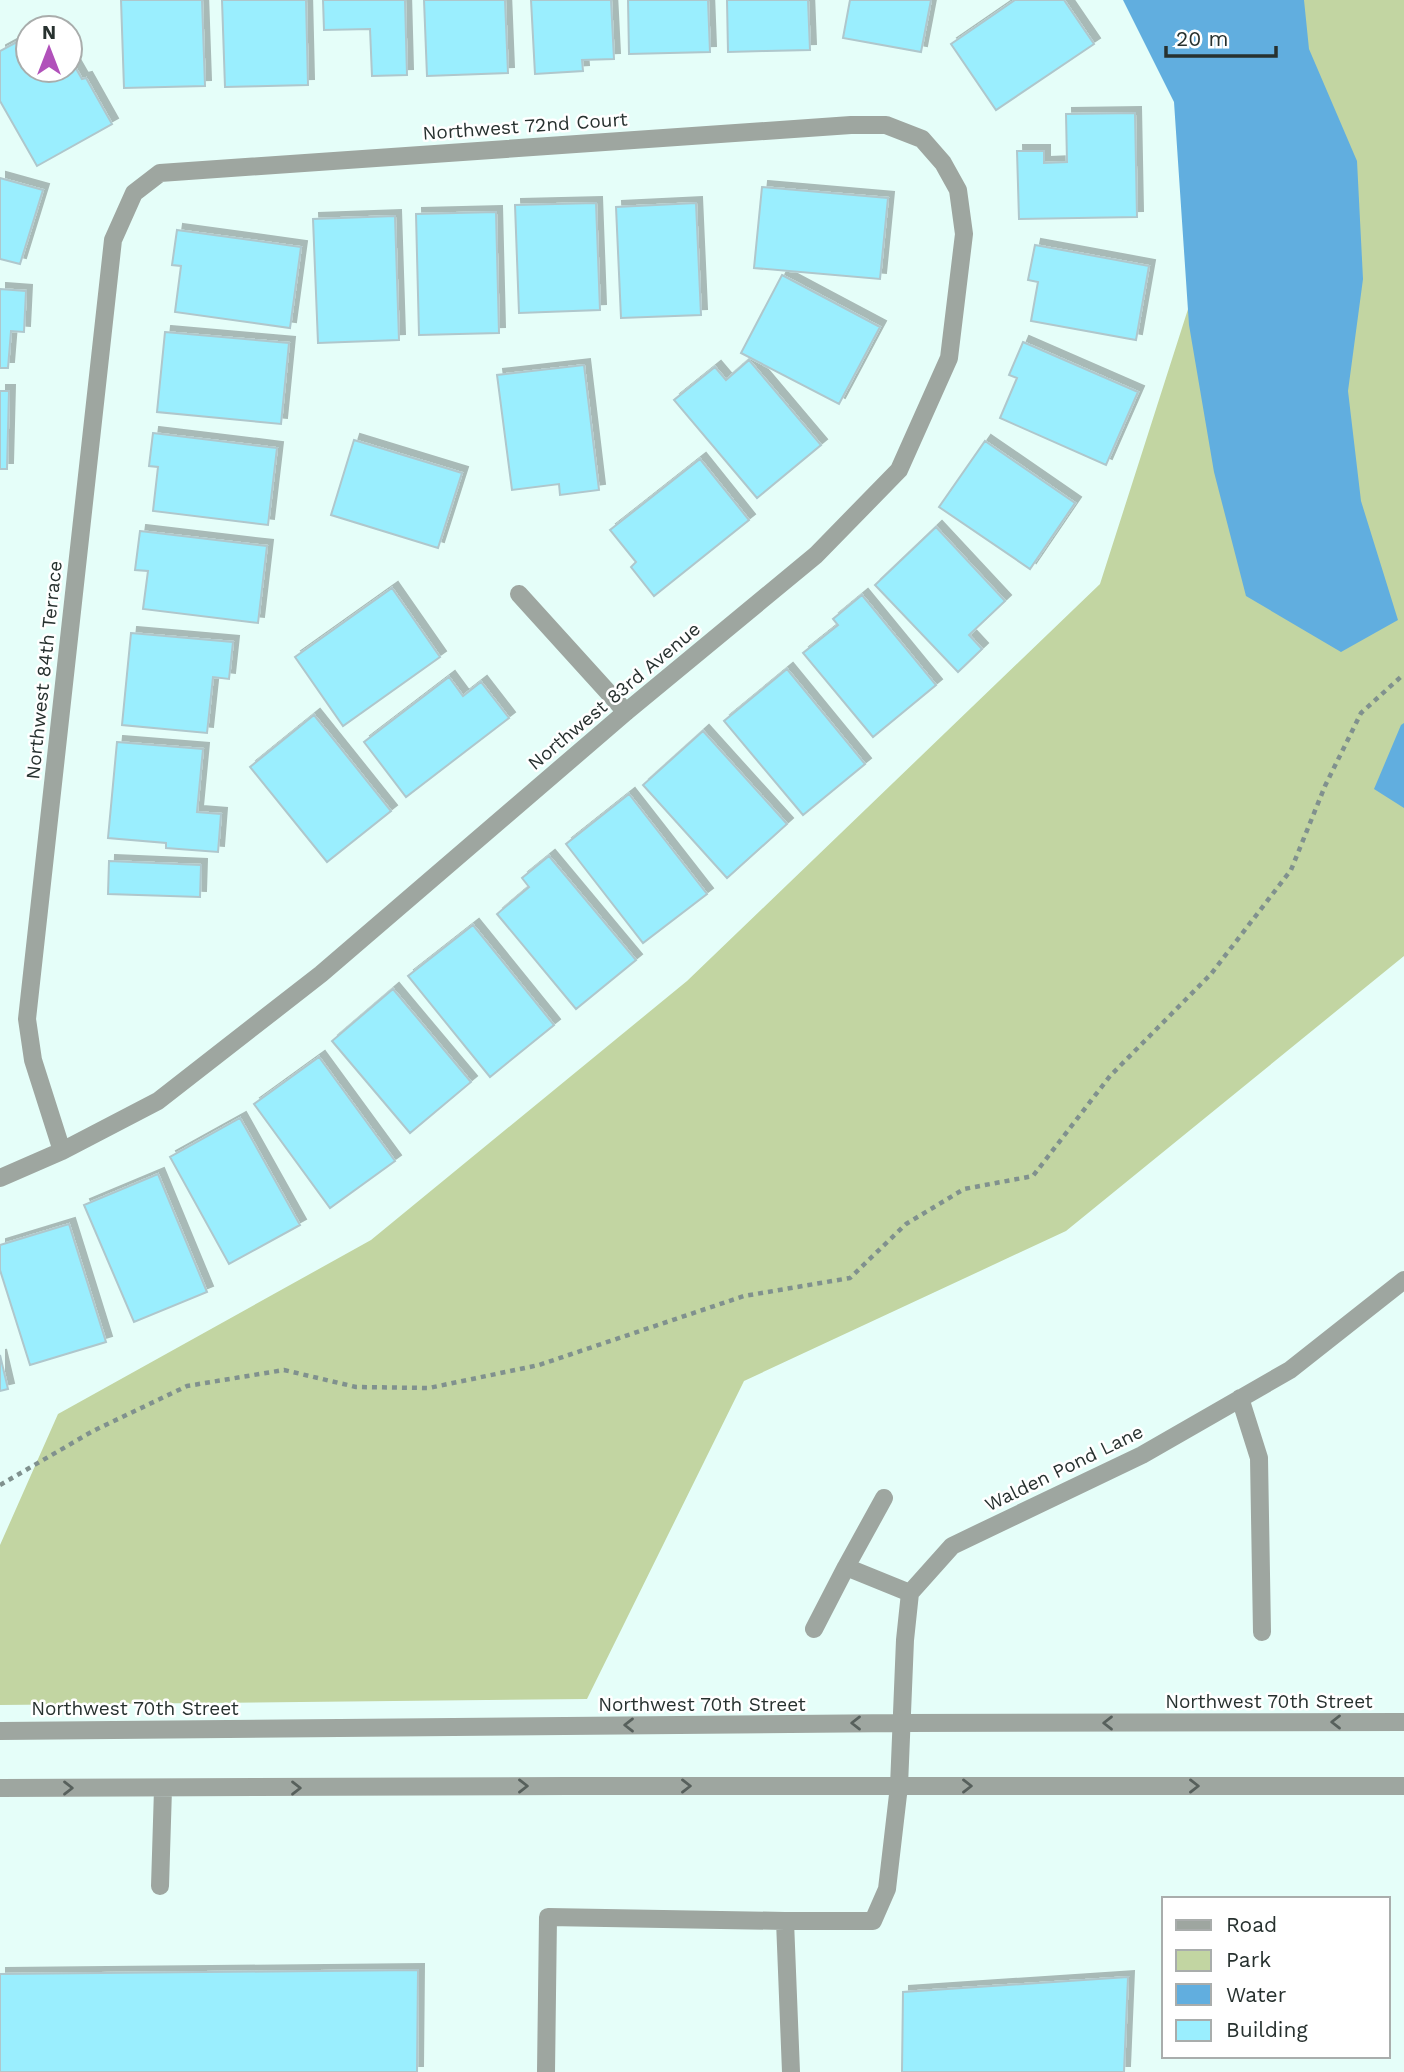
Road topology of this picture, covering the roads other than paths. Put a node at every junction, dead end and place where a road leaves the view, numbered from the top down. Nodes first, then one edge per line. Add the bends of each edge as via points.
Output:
1 (922, 139) joint
2 (134, 193) joint
3 (519, 594) dead end
4 (626, 712) junction
5 (62, 1151) junction
6 (0, 1178) edge
7 (1404, 1280) edge
8 (1240, 1398) junction
9 (884, 1498) dead end
10 (846, 1567) junction
11 (910, 1593) junction
12 (814, 1629) dead end
13 (1262, 1632) dead end
14 (1404, 1722) edge
15 (901, 1723) junction
16 (0, 1731) edge
17 (899, 1786) junction
18 (1404, 1786) edge
19 (0, 1788) edge
20 (163, 1789) junction
21 (160, 1886) dead end
22 (785, 1921) junction
23 (546, 2072) edge
24 (791, 2072) edge

1 - 2 street, Northwest 72nd Court via 886,125 810,128 160,173
1 - 4 street, Northwest 83rd Avenue via 958,190 964,234 949,358 899,470 816,555
2 - 5 street, Northwest 84th Terrace via 113,240 27,1018 33,1060
3 - 4 street
4 - 5 street, Northwest 83rd Avenue via 321,974 158,1101
5 - 6 street, Northwest 83rd Avenue
7 - 8 street, Walden Pond Lane via 1290,1370
8 - 11 street, Walden Pond Lane via 1142,1455 952,1546
8 - 13 street via 1259,1458
9 - 10 street
10 - 11 street
10 - 12 street
11 - 15 street
14 -> 15 street, Northwest 70th Street
15 -> 16 street, Northwest 70th Street
15 - 17 street
17 -> 18 street
20 -> 17 street
17 - 22 street via 887,1889 873,1921
19 -> 20 street
20 - 21 street
22 - 23 street via 548,1917
22 - 24 street

